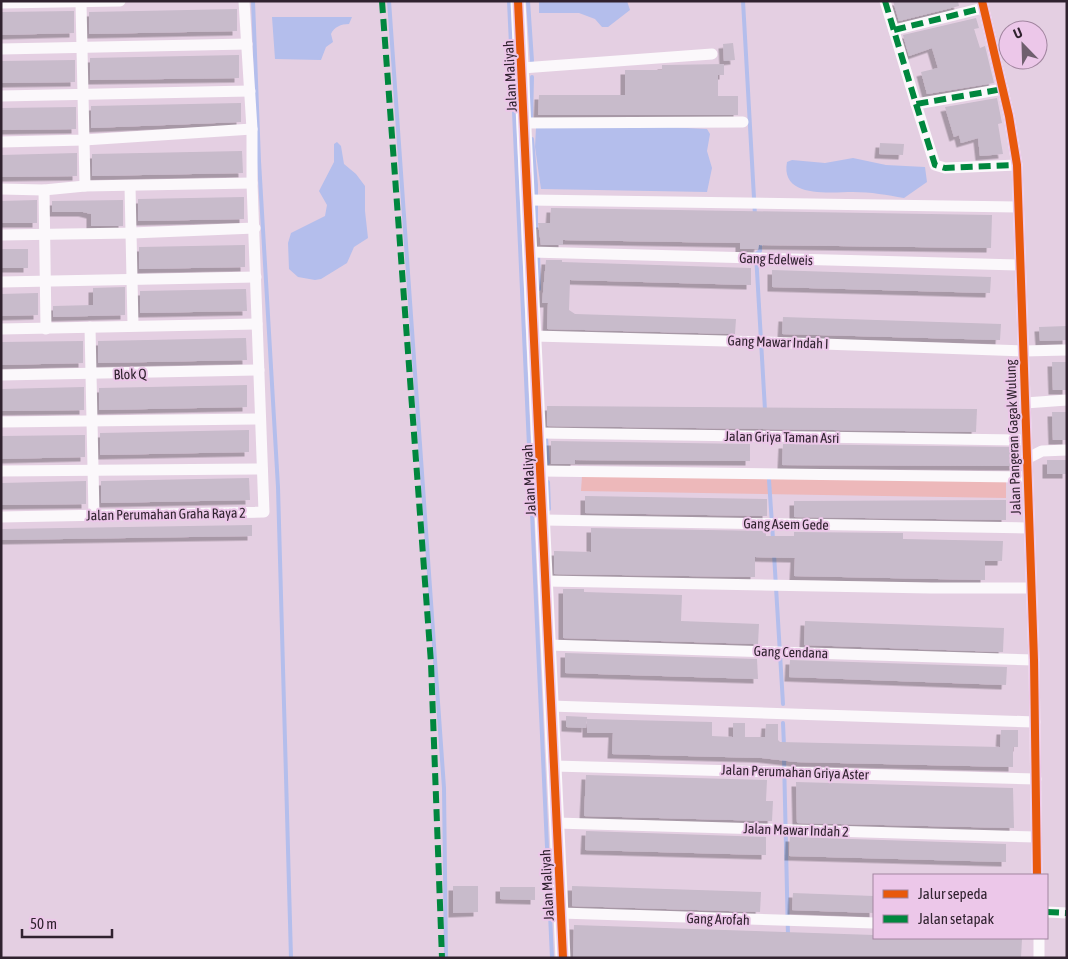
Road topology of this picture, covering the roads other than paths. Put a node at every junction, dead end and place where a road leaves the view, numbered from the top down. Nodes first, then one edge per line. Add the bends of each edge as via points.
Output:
1 (120, 1) edge
2 (244, 1) edge
3 (518, 1) edge
4 (885, 1) edge
5 (1, 3) edge
6 (81, 3) junction
7 (982, 4) edge
8 (894, 30) junction
9 (247, 44) junction
10 (82, 48) junction
11 (1, 49) edge
12 (712, 54) dead end
13 (522, 68) junction
14 (1003, 89) junction
15 (250, 91) junction
16 (84, 94) junction
17 (1, 96) edge
18 (916, 104) junction
19 (743, 122) dead end
20 (530, 123) junction
21 (252, 129) junction
22 (84, 140) junction
23 (1, 142) edge
24 (1017, 165) junction
25 (252, 183) junction
26 (85, 186) junction
27 (130, 186) junction
28 (1, 189) edge
29 (44, 190) junction
30 (535, 199) junction
31 (1017, 207) junction
32 (255, 228) junction
33 (132, 234) junction
34 (1, 235) edge
35 (45, 235) junction
36 (536, 252) junction
37 (1020, 265) junction
38 (256, 277) junction
39 (132, 280) junction
40 (45, 281) junction
41 (1, 282) edge
42 (257, 324) junction
43 (134, 325) junction
44 (90, 327) junction
45 (1, 329) edge
46 (46, 329) junction
47 (539, 336) junction
48 (1067, 350) edge
49 (1023, 351) junction
50 (259, 370) junction
51 (1, 375) edge
52 (90, 375) junction
53 (1067, 400) edge
54 (1025, 403) junction
55 (260, 418) junction
56 (1, 422) edge
57 (92, 422) junction
58 (544, 433) junction
59 (1025, 440) junction
60 (1067, 450) edge
61 (1026, 459) junction
62 (262, 469) junction
63 (94, 470) junction
64 (1, 471) edge
65 (546, 471) junction
66 (1027, 477) junction
67 (94, 515) junction
68 (1, 517) edge
69 (549, 524) junction
70 (1028, 532) junction
71 (551, 581) junction
72 (1030, 588) junction
73 (552, 645) junction
74 (1034, 660) junction
75 (550, 706) junction
76 (1035, 722) junction
77 (559, 766) junction
78 (1036, 779) junction
79 (562, 824) junction
80 (1036, 837) junction
81 (1037, 874) edge
82 (1048, 912) edge
83 (1067, 912) edge
84 (566, 914) junction
85 (873, 923) edge
86 (1039, 939) edge
87 (563, 958) edge
88 (1040, 958) edge

1 - 6 street
2 - 9 street, Jalan Perumahan Graha Raya 2
3 - 13 street, Jalan Maliyah
4 - 8 street
5 - 6 street
6 - 10 street
7 - 8 street
7 - 14 street, Jalan Pangeran Gagak Wulung
8 - 18 street
9 - 10 street
9 - 15 street, Jalan Perumahan Graha Raya 2
10 - 11 street
10 - 16 street
12 - 13 street
13 - 20 street, Jalan Maliyah
14 - 18 street
14 - 24 street, Jalan Pangeran Gagak Wulung
15 - 16 street
15 - 21 street, Jalan Perumahan Graha Raya 2
16 - 17 street
16 - 22 street
18 - 24 street via 935,166
19 - 20 street
20 - 30 street, Jalan Maliyah
21 - 22 street
21 - 25 street, Jalan Perumahan Graha Raya 2
22 - 23 street
22 - 26 street
24 - 31 street, Jalan Pangeran Gagak Wulung
25 - 27 street
25 - 32 street, Jalan Perumahan Graha Raya 2
26 - 27 street
26 - 29 street
27 - 33 street
28 - 29 street
29 - 35 street
30 - 31 street
30 - 36 street, Jalan Maliyah
31 - 37 street, Jalan Pangeran Gagak Wulung
32 - 33 street
32 - 38 street, Jalan Perumahan Graha Raya 2
33 - 35 street
33 - 39 street
34 - 35 street
35 - 40 street
36 - 37 street, Gang Edelweis
36 - 47 street, Jalan Maliyah
37 - 49 street, Jalan Pangeran Gagak Wulung
38 - 39 street
38 - 42 street, Jalan Perumahan Graha Raya 2
39 - 40 street
39 - 43 street
40 - 41 street
40 - 46 street
42 - 43 street
42 - 50 street, Jalan Perumahan Graha Raya 2
43 - 44 street
44 - 46 street
44 - 52 street
45 - 46 street
47 - 49 street, Gang Mawar Indah I
47 - 58 street, Jalan Maliyah
48 - 49 street, Gang Mawar Indah I
49 - 54 street, Jalan Pangeran Gagak Wulung
50 - 52 street, Blok Q
50 - 55 street, Jalan Perumahan Graha Raya 2
51 - 52 street, Blok Q
52 - 57 street
53 - 54 street
54 - 59 street, Jalan Pangeran Gagak Wulung
55 - 57 street
55 - 62 street, Jalan Perumahan Graha Raya 2
56 - 57 street
57 - 63 street
58 - 59 street, Jalan Griya Taman Asri
58 - 65 street, Jalan Maliyah
59 - 61 street, Jalan Pangeran Gagak Wulung
60 - 61 street via 1042,451
61 - 66 street, Jalan Pangeran Gagak Wulung
62 - 63 street
62 - 67 street, Jalan Perumahan Graha Raya 2 via 264,512
63 - 64 street
63 - 67 street
65 - 66 street
65 - 69 street, Jalan Maliyah
66 - 70 street, Jalan Pangeran Gagak Wulung
67 - 68 street, Jalan Perumahan Graha Raya 2
69 - 70 street, Gang Asem Gede
69 - 71 street, Jalan Maliyah
70 - 72 street, Jalan Pangeran Gagak Wulung
71 - 72 street
71 - 73 street, Jalan Maliyah
72 - 74 street, Jalan Pangeran Gagak Wulung
73 - 74 street, Gang Cendana
73 - 75 street, Jalan Maliyah
74 - 76 street, Jalan Pangeran Gagak Wulung
75 - 76 street
75 - 77 street, Jalan Maliyah
76 - 78 street, Jalan Pangeran Gagak Wulung
77 - 78 street, Jalan Perumahan Griya Aster
77 - 79 street, Jalan Maliyah
78 - 80 street, Jalan Pangeran Gagak Wulung
79 - 80 street, Jalan Mawar Indah 2
79 - 84 street, Jalan Maliyah
80 - 81 street, Jalan Pangeran Gagak Wulung
82 - 83 street
84 - 85 street, Gang Arofah
84 - 87 street, Jalan Maliyah
86 - 88 street

